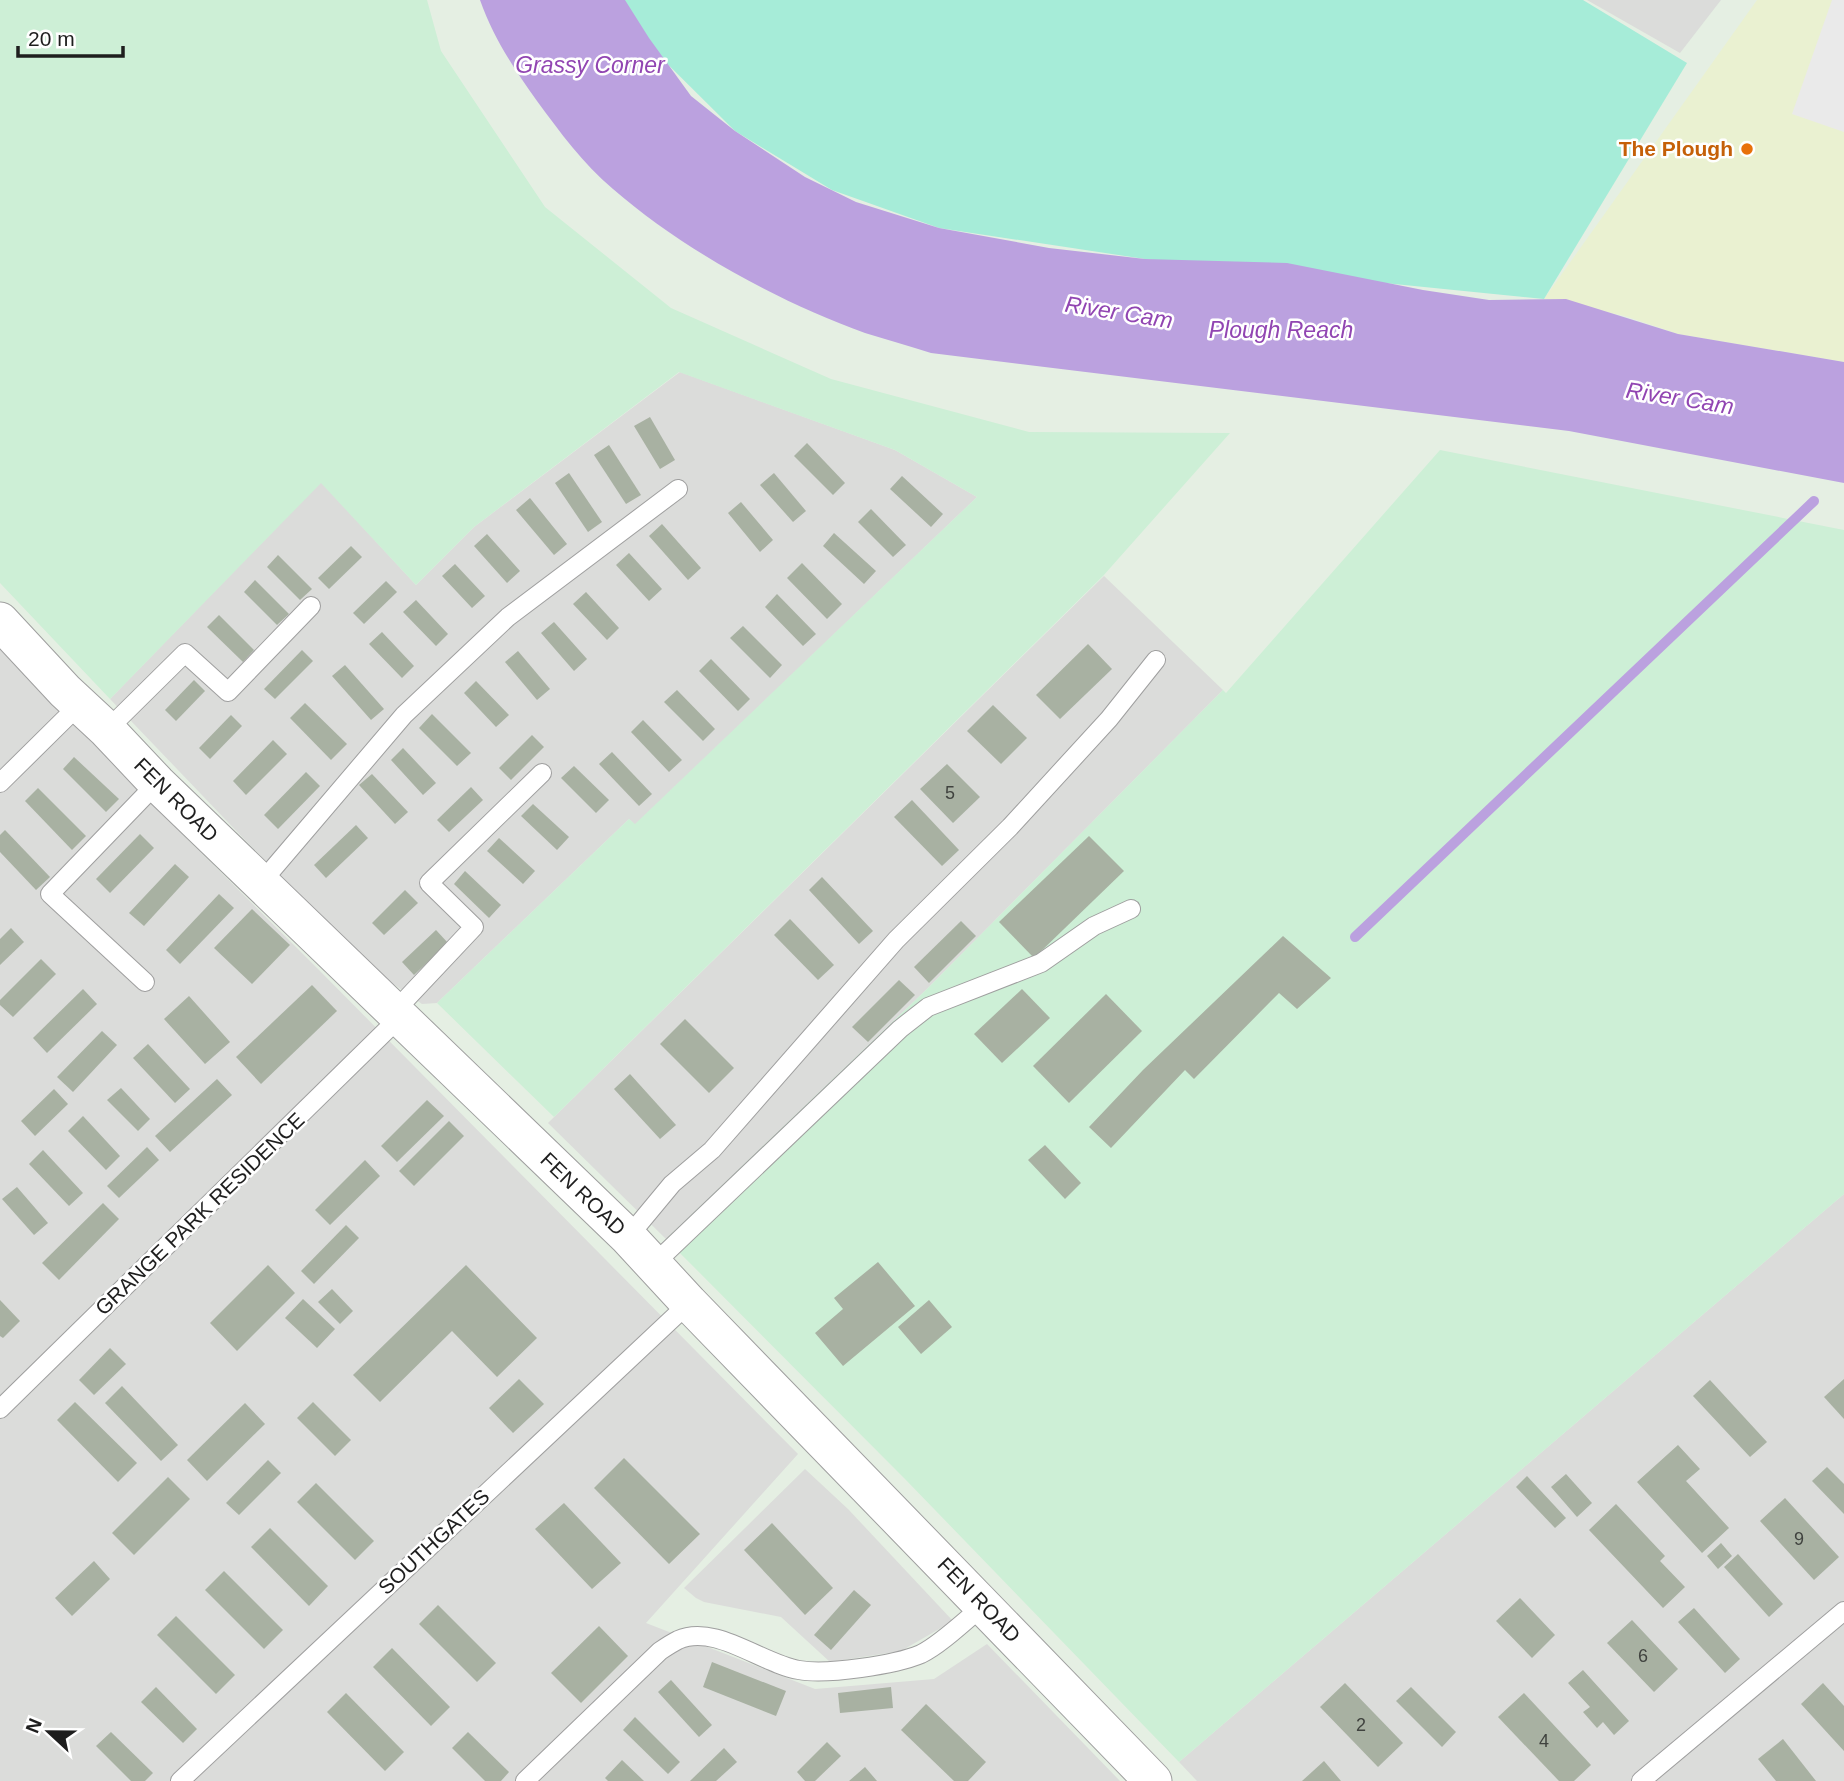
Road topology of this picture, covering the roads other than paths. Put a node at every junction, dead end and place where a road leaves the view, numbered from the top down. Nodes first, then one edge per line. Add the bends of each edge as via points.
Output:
1 (678, 489) dead end
2 (311, 606) dead end
3 (0, 621) edge
4 (1156, 660) dead end
5 (80, 704) junction
6 (107, 730) junction
7 (542, 773) dead end
8 (0, 783) edge
9 (157, 783) junction
10 (260, 884) junction
11 (1131, 909) dead end
12 (145, 982) dead end
13 (396, 1016) junction
14 (628, 1237) junction
15 (653, 1265) junction
16 (689, 1303) junction
17 (0, 1409) edge
18 (984, 1605) junction
19 (1844, 1611) edge
20 (180, 1781) edge
21 (525, 1781) edge
22 (1153, 1781) edge
23 (1641, 1781) edge

1 - 10 lane via 508,617 404,716
2 - 6 lane via 228,692 185,653
3 - 5 street, FEN ROAD
4 - 14 lane via 1100,729 896,940 712,1150 672,1184
5 - 6 street, FEN ROAD
5 - 8 lane
6 - 9 street, FEN ROAD
7 - 13 lane, GRANGE PARK RESIDENCE via 429,883 474,927
9 - 10 street, FEN ROAD
9 - 12 lane via 50,894
10 - 13 street, FEN ROAD
11 - 15 lane via 1094,926 1041,963 928,1007
13 - 14 street, FEN ROAD
13 - 17 lane, GRANGE PARK RESIDENCE
14 - 15 street, FEN ROAD
15 - 16 street, FEN ROAD
16 - 18 street, FEN ROAD
16 - 20 lane, SOUTHGATES
18 - 21 lane via 923,1653 873,1666 800,1670 711,1636 680,1639 660,1651
18 - 22 street, FEN ROAD
19 - 23 lane

